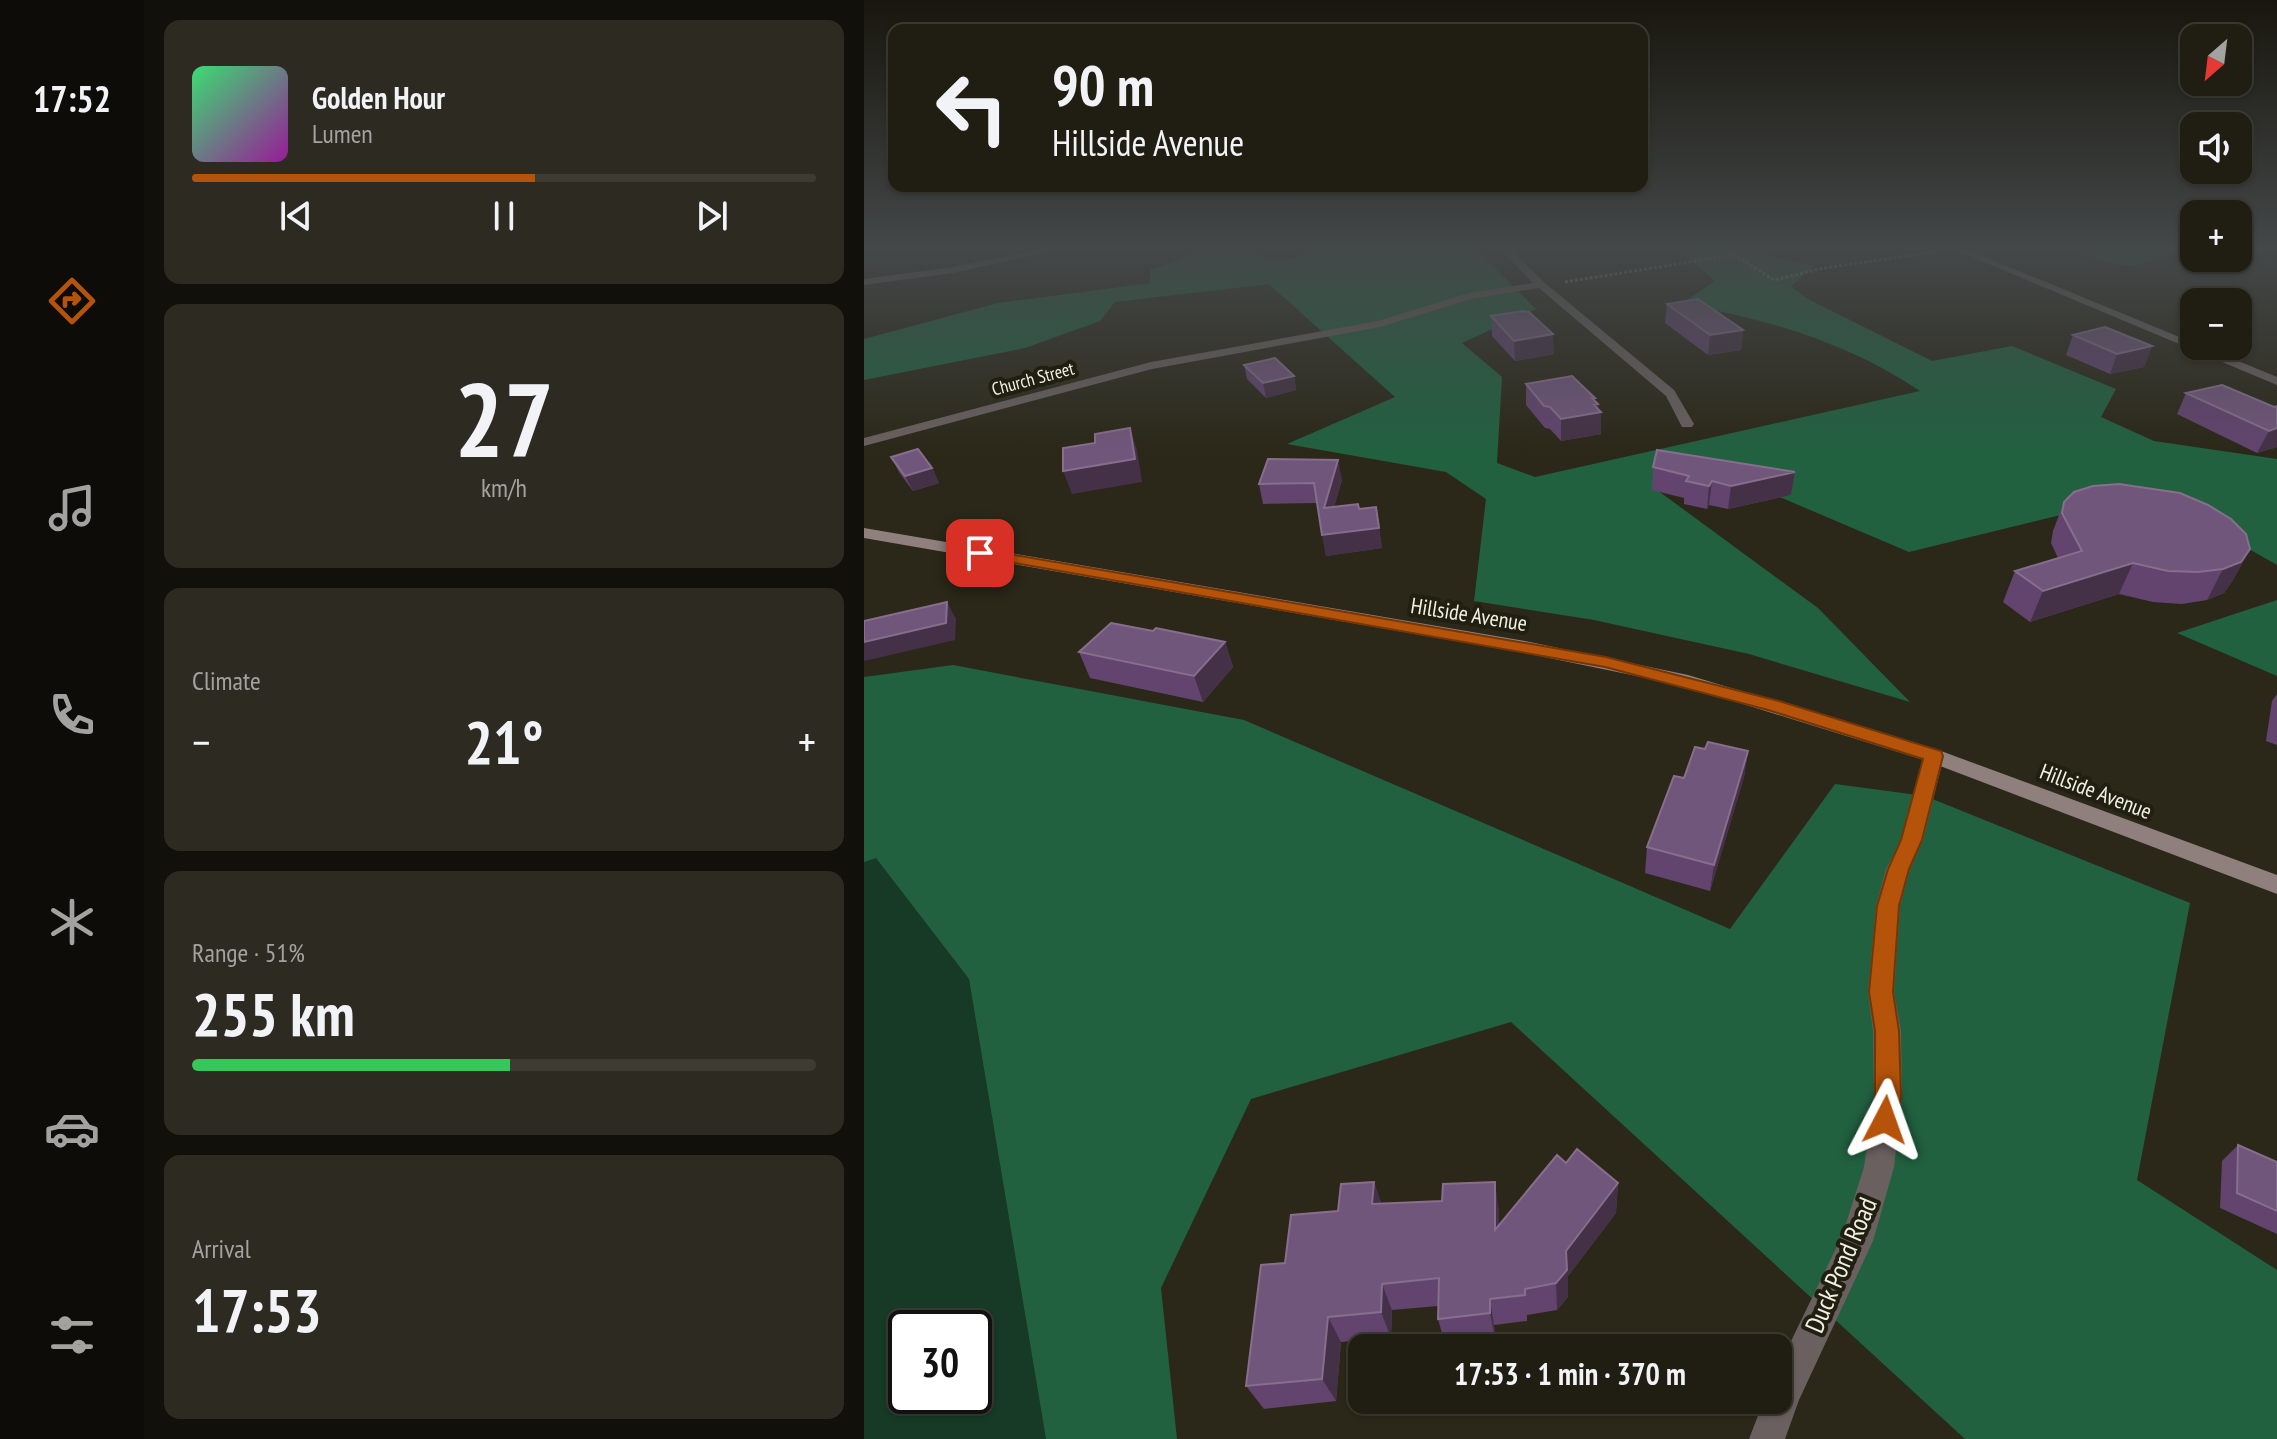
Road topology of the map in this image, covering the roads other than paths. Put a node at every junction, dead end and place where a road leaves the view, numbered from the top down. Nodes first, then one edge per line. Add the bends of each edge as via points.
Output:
1 (1404, 317) edge
2 (1579, 317) edge
3 (2122, 317) edge
4 (2277, 381) edge
5 (1687, 424) dead end
6 (864, 442) edge
7 (864, 533) edge
8 (1934, 756) junction
9 (2277, 885) edge
10 (1767, 1439) edge

1 - 6 street, Church Street via 1194,356
2 - 5 street via 1670,393
3 - 4 street
7 - 8 main road, Hillside Avenue via 1606,662 1773,705
8 - 9 main road, Hillside Avenue
8 - 10 street, Duck Pond Road via 1888,906 1881,992 1888,1097 1879,1167 1857,1241

